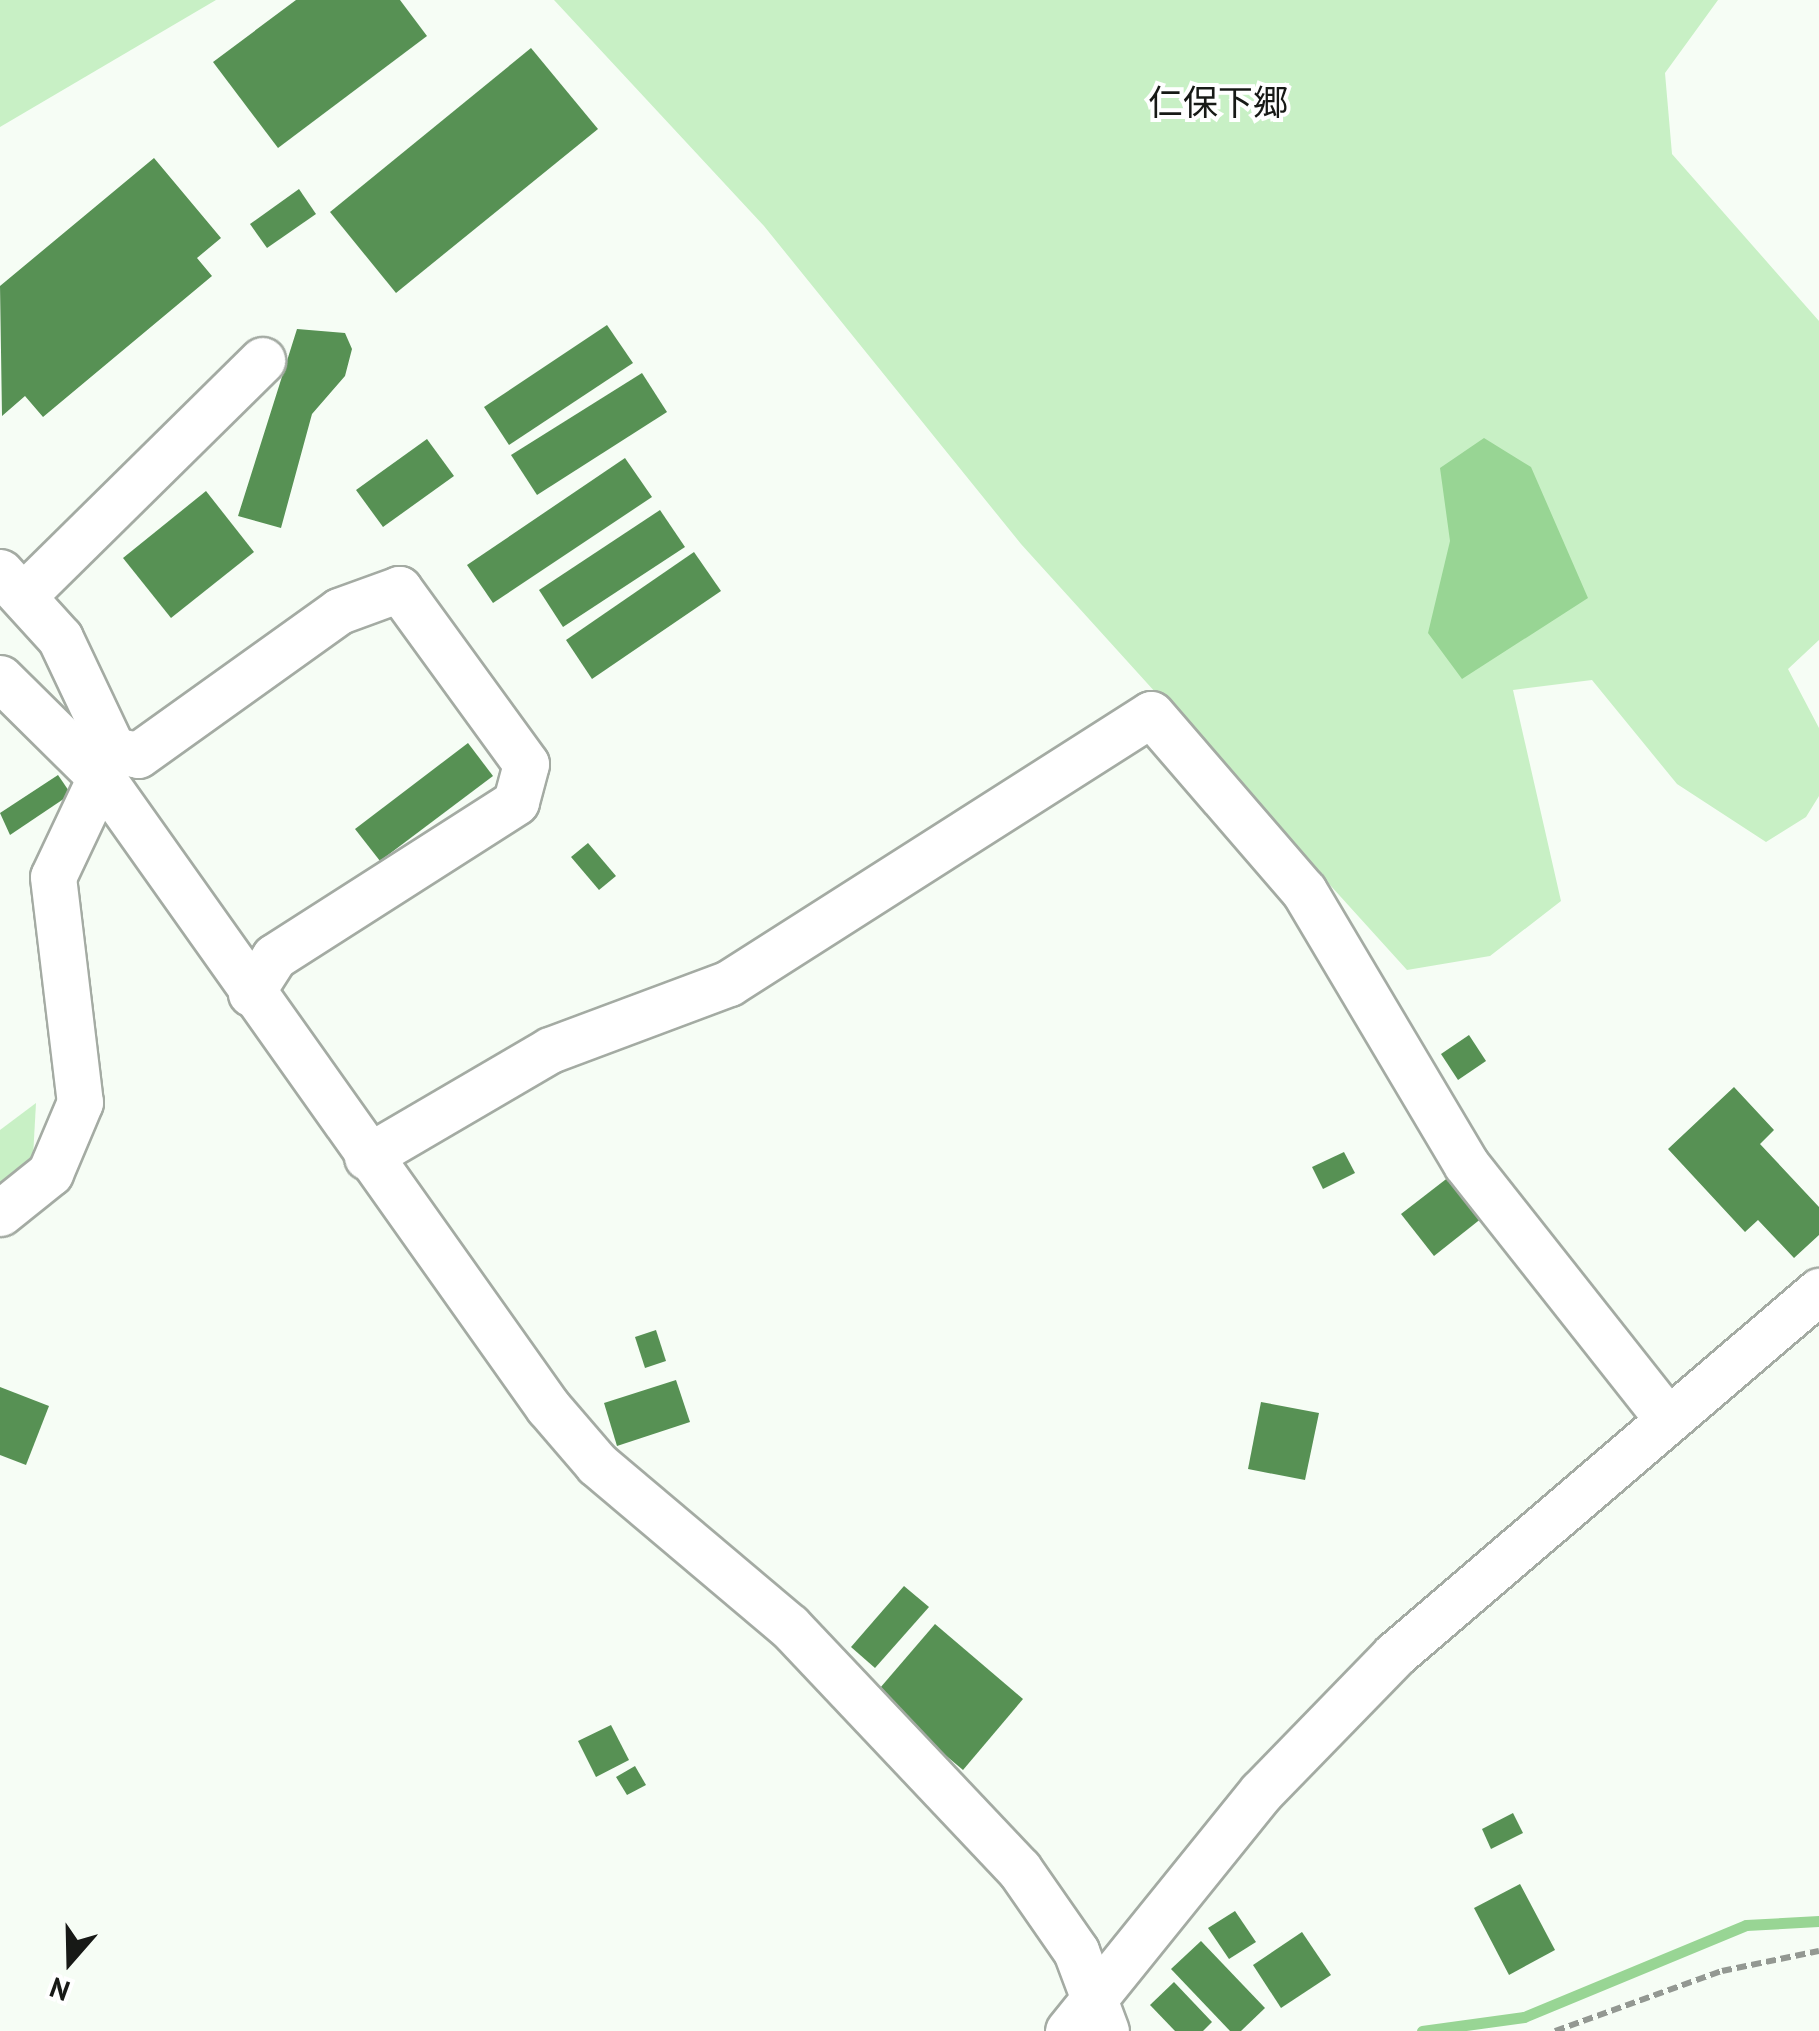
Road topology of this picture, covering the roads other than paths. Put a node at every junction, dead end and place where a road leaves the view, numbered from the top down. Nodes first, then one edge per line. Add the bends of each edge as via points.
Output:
1 (262, 360) dead end
2 (11, 584) edge
3 (0, 678) edge
4 (109, 766) junction
5 (251, 992) junction
6 (366, 1158) junction
7 (0, 1213) edge
8 (1819, 1291) edge
9 (1666, 1418) junction
10 (1089, 2021) edge

1 - 2 street
2 - 4 street via 60,638
3 - 4 street
4 - 5 street
4 - 5 street via 138,755 339,612 399,588 526,764 516,802 274,958
4 - 7 street via 60,846 53,876 80,1102 50,1174
5 - 6 street
6 - 9 street via 550,1050 729,983 1151,714 1304,891 1466,1164
6 - 10 street via 597,1464 789,1626 1020,1869 1076,1951
8 - 9 street
9 - 10 street via 1394,1655 1301,1750

